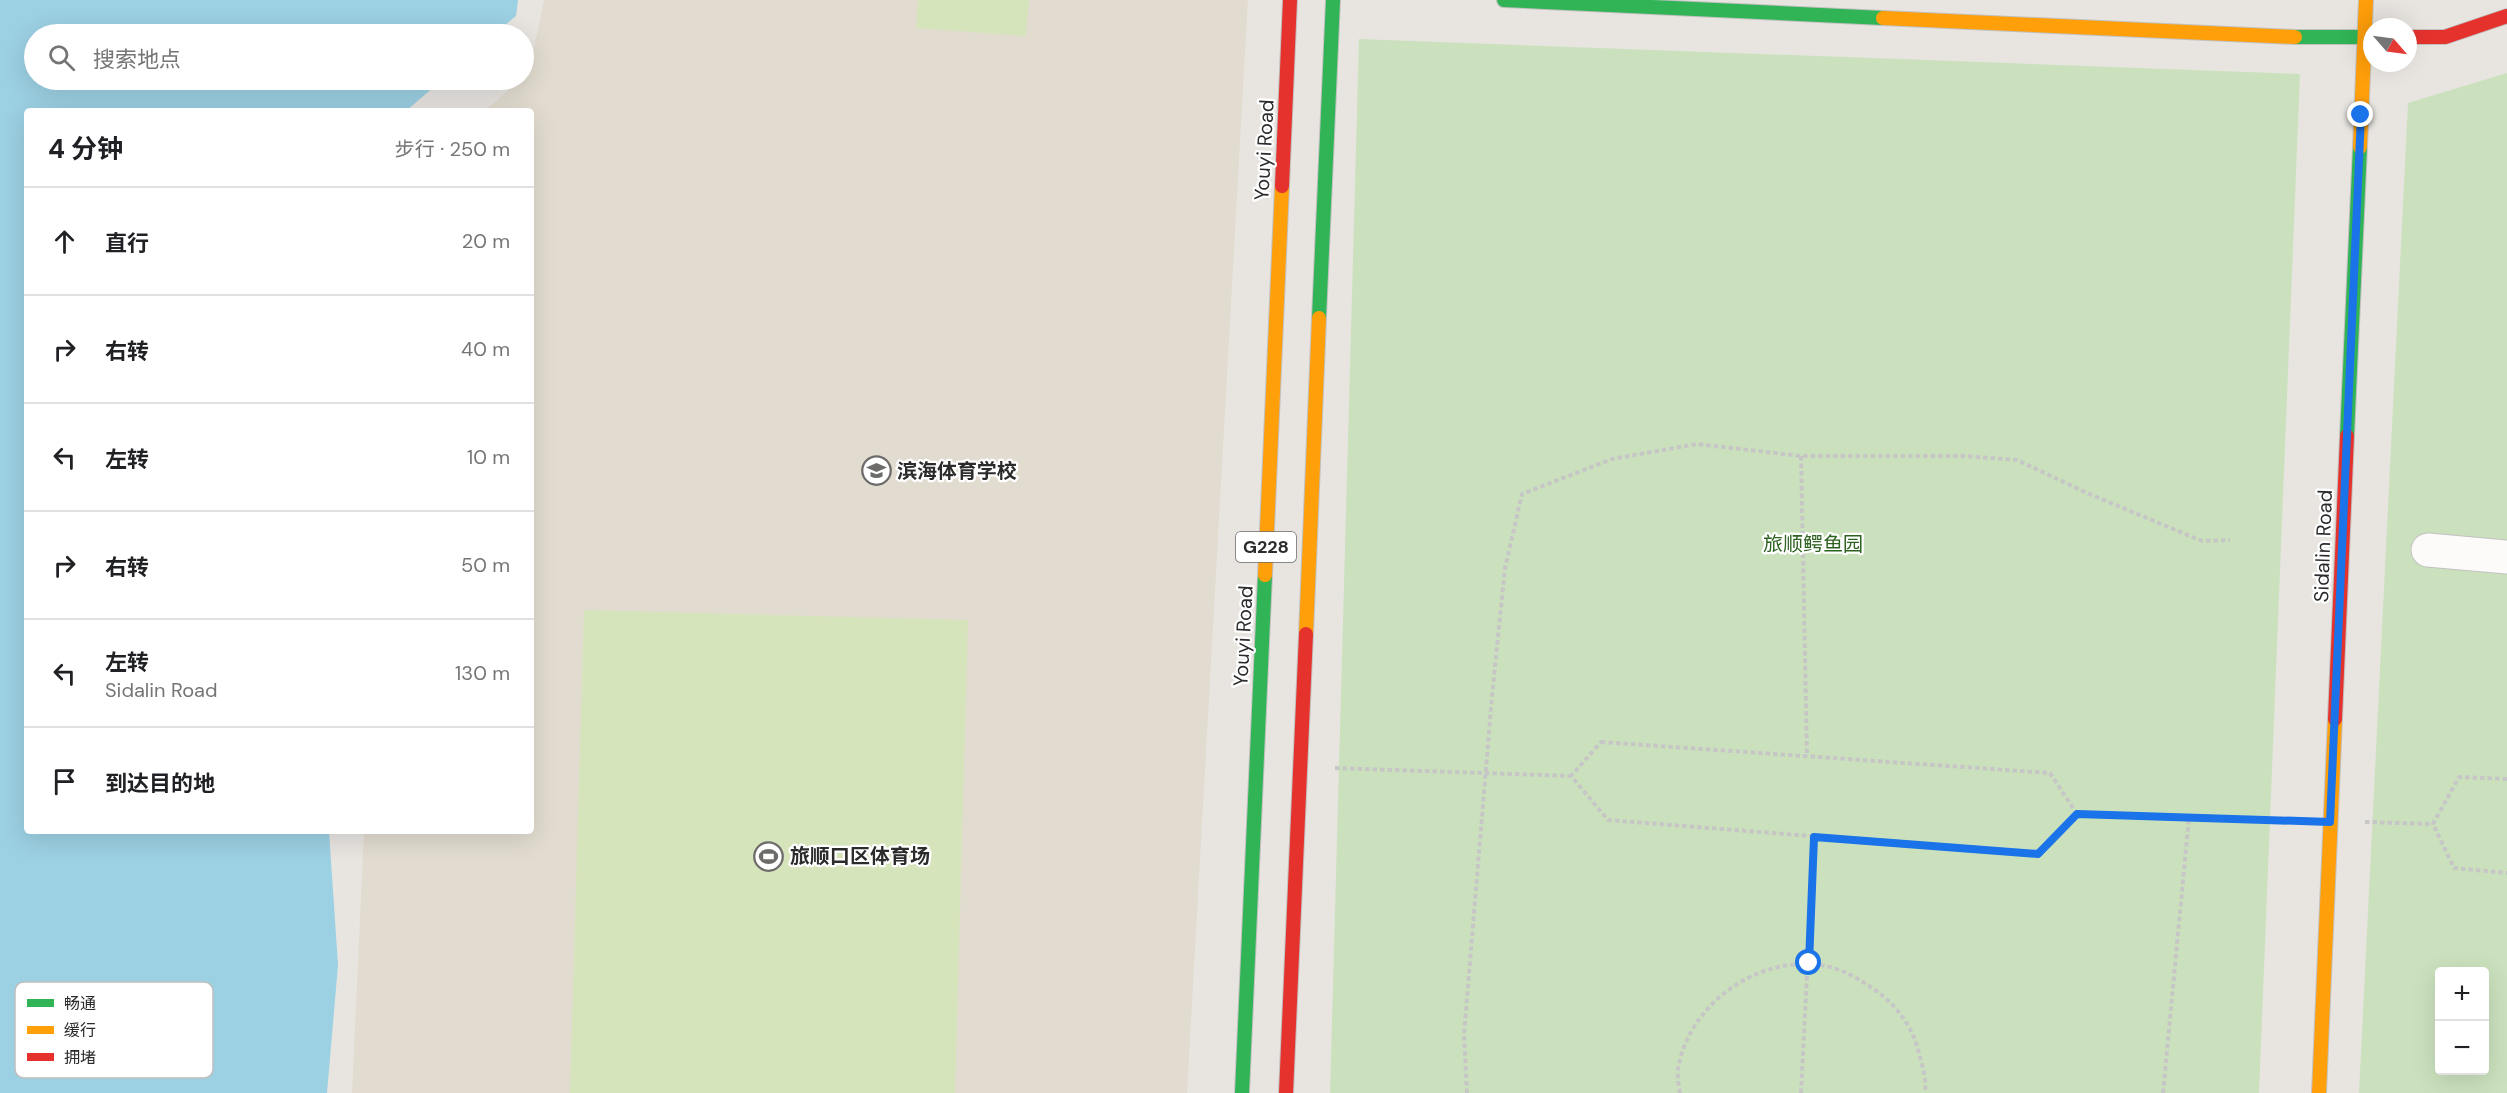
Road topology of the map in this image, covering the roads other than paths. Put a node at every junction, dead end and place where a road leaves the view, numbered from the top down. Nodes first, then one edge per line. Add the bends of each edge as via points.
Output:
1 (1290, 0) edge
2 (1333, 0) edge
3 (1504, 0) edge
4 (2366, 0) edge
5 (2507, 16) edge
6 (2367, 18) edge
7 (2363, 37) edge
8 (2417, 37) edge
9 (2366, 72) edge
10 (2428, 550) dead end
11 (2507, 557) edge
12 (1242, 1093) edge
13 (1286, 1093) edge
14 (2319, 1093) edge

1 - 12 main road, Youyi Road / G228
2 - 13 main road, G228
3 - 7 main road via 2280,37
4 - 6 main road, Sidalin Road
5 - 8 main road via 2445,37
9 - 14 main road, Sidalin Road
10 - 11 street

